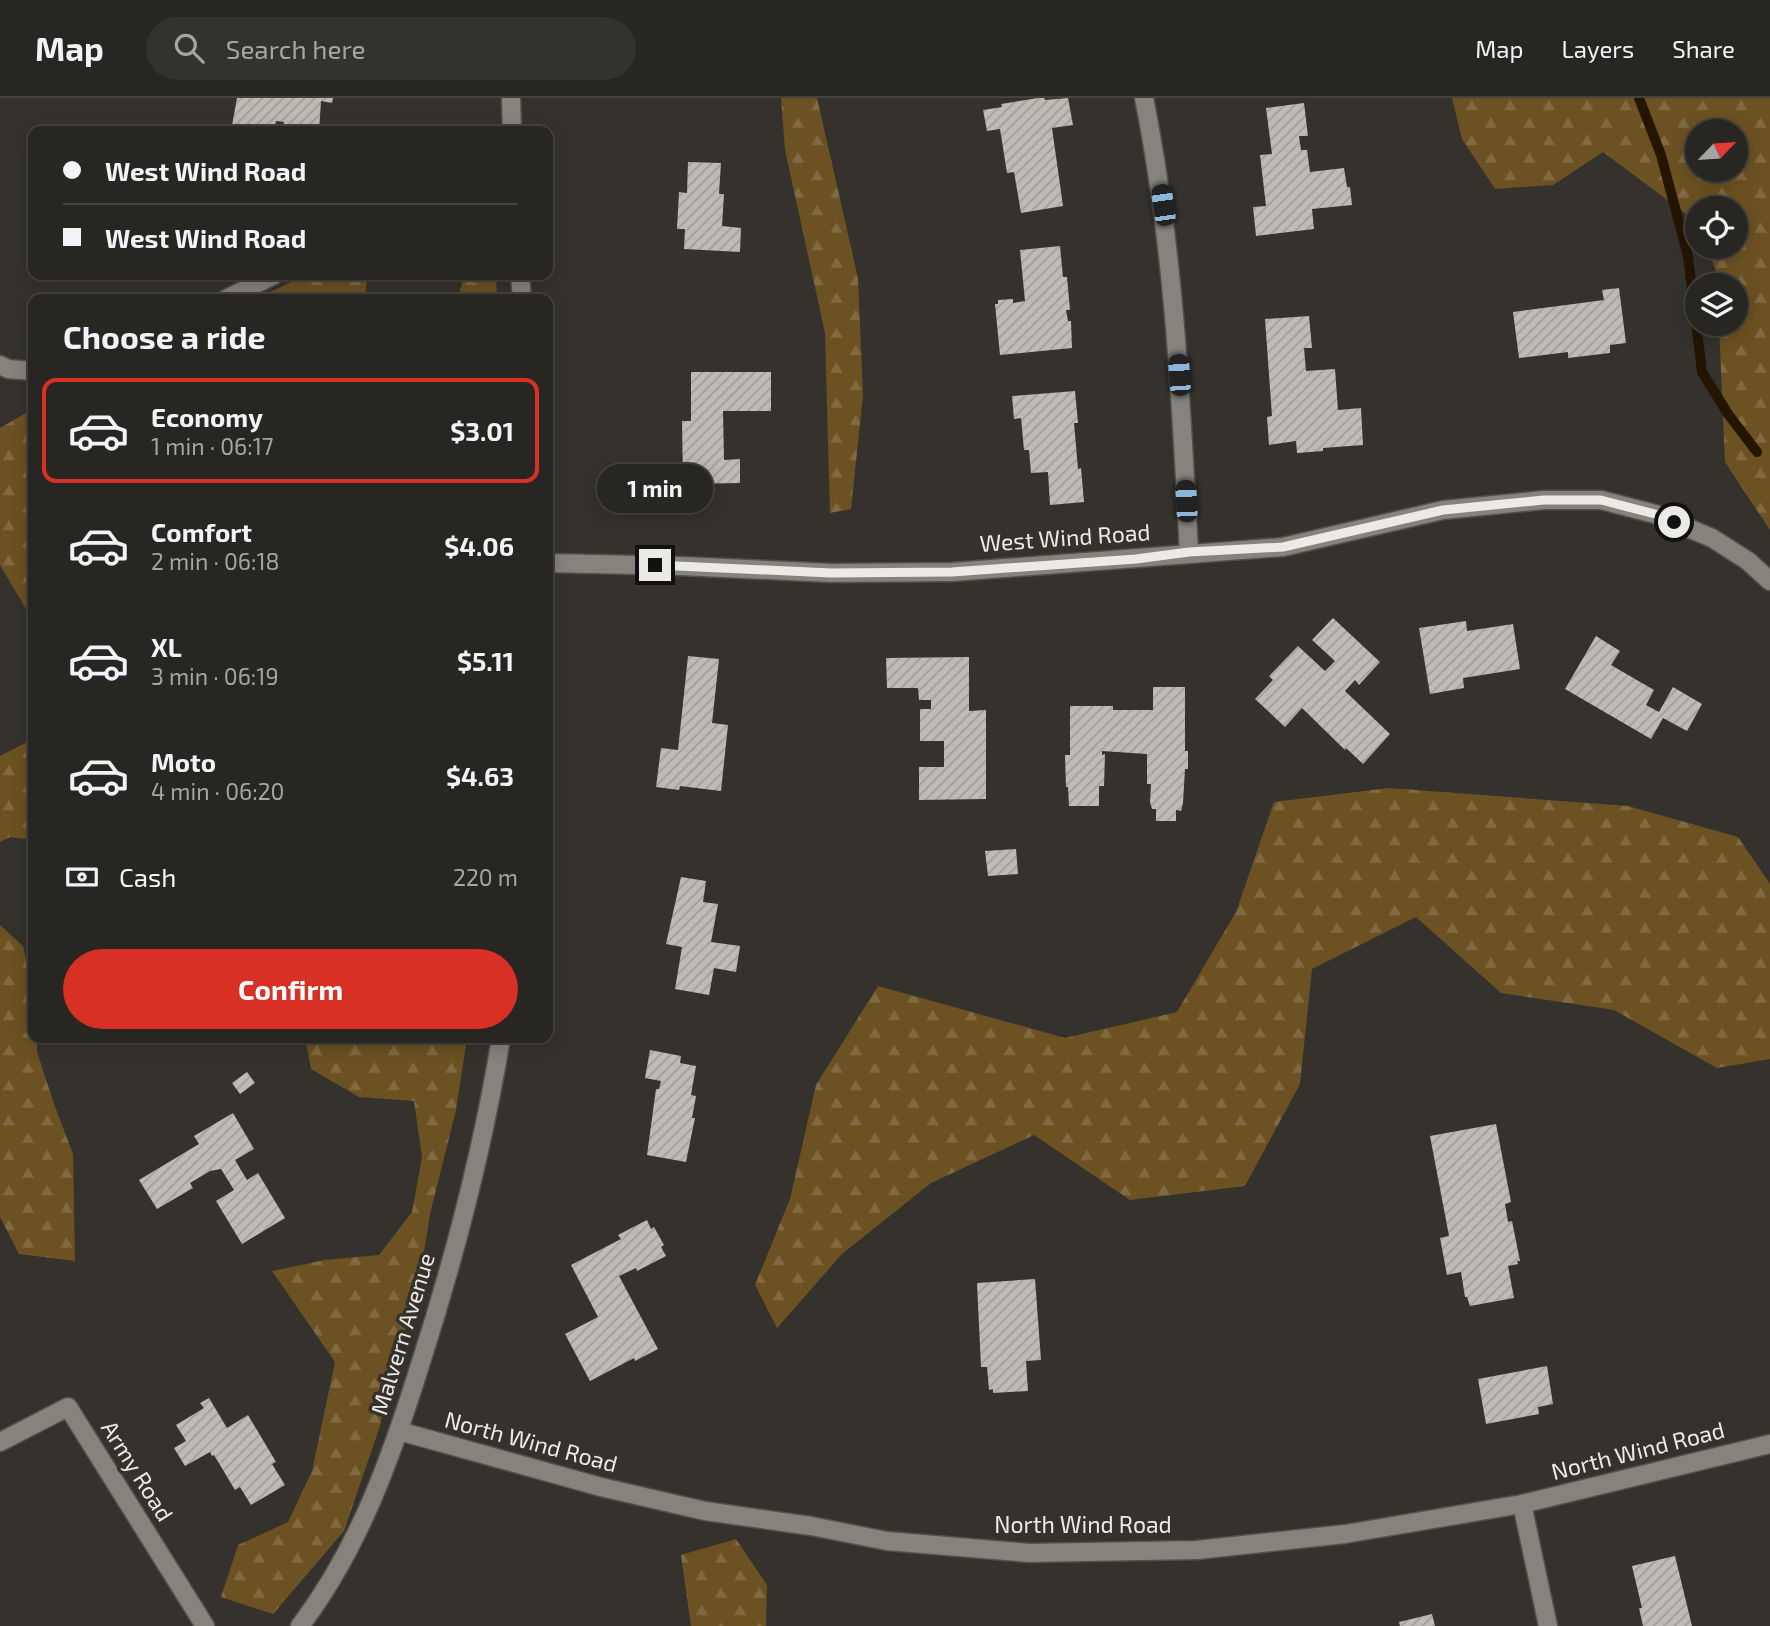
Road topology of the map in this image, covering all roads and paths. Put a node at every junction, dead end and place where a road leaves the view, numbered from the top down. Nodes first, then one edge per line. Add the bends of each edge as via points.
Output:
1 (511, 98) edge
2 (1144, 98) edge
3 (512, 126) edge
4 (264, 280) edge
5 (236, 294) edge
6 (0, 365) edge
7 (28, 371) edge
8 (1189, 552) junction
9 (553, 563) edge
10 (1770, 581) edge
11 (500, 1043) edge
12 (399, 1432) junction
13 (0, 1442) edge
14 (1770, 1444) edge
15 (1521, 1504) junction
16 (205, 1626) edge
17 (300, 1626) edge
18 (1548, 1626) edge

1 - 3 street
2 - 8 street via 1173,293
4 - 5 street
6 - 7 street
8 - 9 street, West Wind Road via 911,572
8 - 10 street, West Wind Road via 1283,547 1443,510 1544,500 1601,500 1655,514 1712,538
11 - 12 street, Malvern Avenue via 465,1210
12 - 15 street, North Wind Road via 705,1511 887,1541 1029,1553 1197,1550 1345,1534
12 - 17 street, Malvern Avenue via 354,1539
13 - 16 street, Army Road via 68,1407
14 - 15 street, North Wind Road
15 - 18 street

